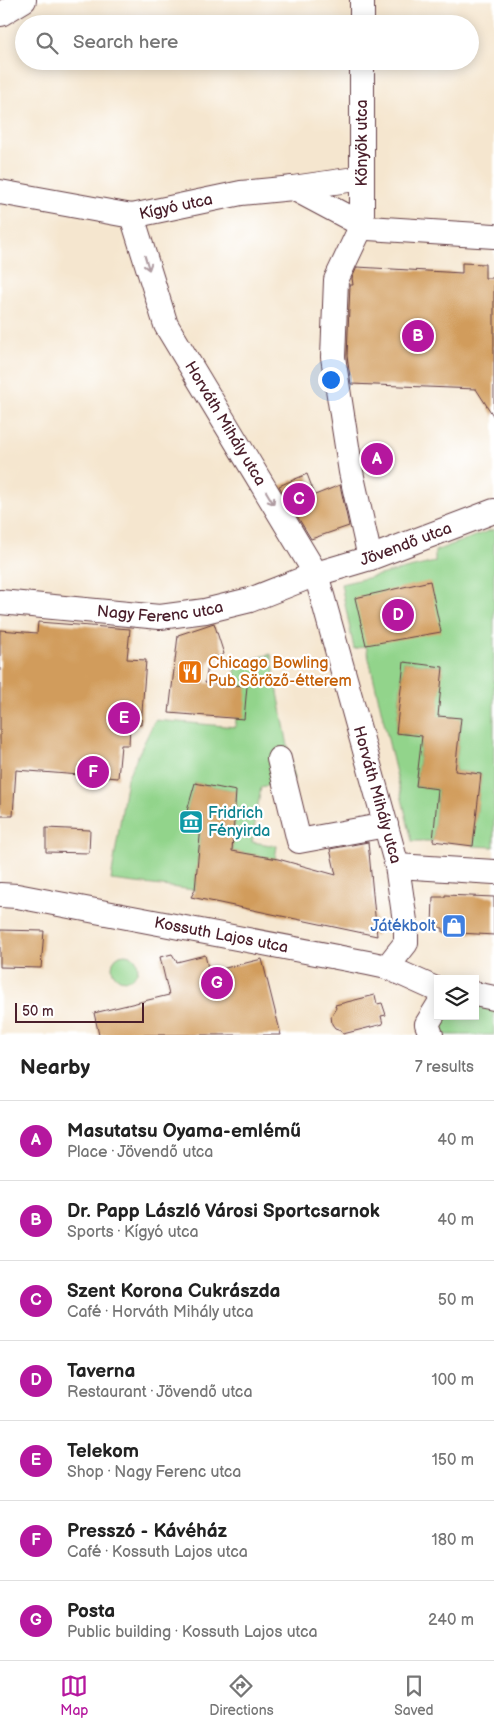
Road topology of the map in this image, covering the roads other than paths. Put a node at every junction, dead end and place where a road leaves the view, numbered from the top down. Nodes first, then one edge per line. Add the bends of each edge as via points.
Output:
1 (24, 0) edge
2 (362, 0) edge
3 (362, 15) edge
4 (0, 18) edge
5 (362, 70) edge
6 (362, 178) junction
7 (294, 188) junction
8 (0, 192) edge
9 (132, 216) junction
10 (362, 225) junction
11 (494, 236) edge
12 (494, 510) edge
13 (370, 558) junction
14 (316, 574) junction
15 (0, 602) edge
16 (279, 759) dead end
17 (386, 825) junction
18 (397, 866) junction
19 (494, 872) edge
20 (0, 895) edge
21 (387, 967) junction
22 (434, 988) edge
23 (479, 995) edge
24 (494, 998) edge
25 (434, 1013) edge
26 (431, 1035) edge

1 - 4 street
2 - 3 street
5 - 6 street, Könyök utca
6 - 7 street, Kígyó utca
6 - 10 street, Könyök utca
7 - 9 street, Kígyó utca via 241,193
7 - 10 street
8 - 9 street, Kígyó utca
9 -> 14 street, Horváth Mihály utca via 166,325
10 - 11 street
10 - 13 street via 336,280 333,357 351,472
12 - 13 street, Jövendő utca
13 - 14 street, Jövendő utca
14 - 15 street, Nagy Ferenc utca via 250,600 160,617
14 - 17 street, Horváth Mihály utca
16 - 17 street via 299,840
17 - 18 street, Horváth Mihály utca
18 - 19 street
18 - 21 street, Horváth Mihály utca via 406,943
20 - 21 street, Kossuth Lajos utca
21 - 22 street, Kossuth Lajos utca
23 - 24 street
25 - 26 street via 427,1024

